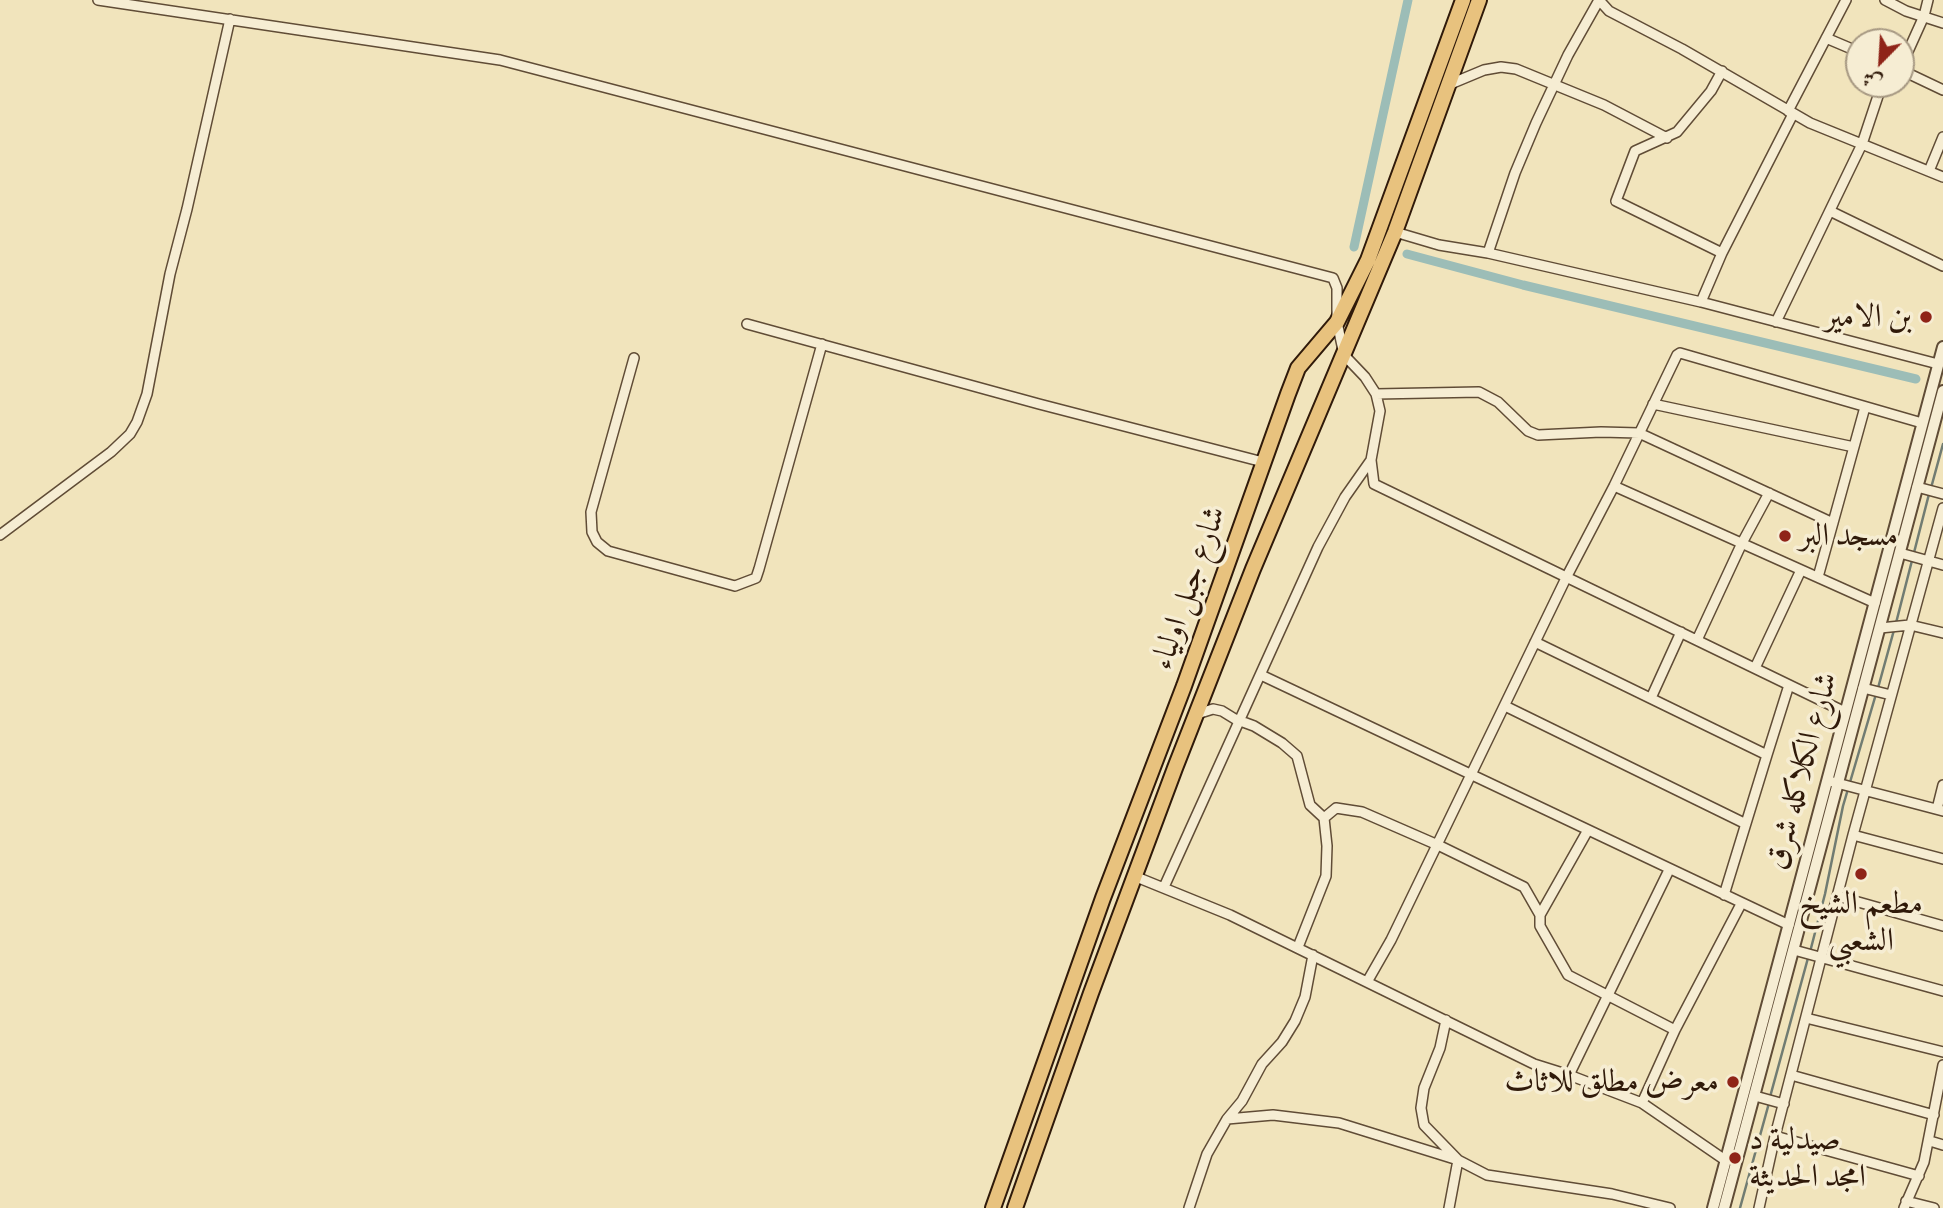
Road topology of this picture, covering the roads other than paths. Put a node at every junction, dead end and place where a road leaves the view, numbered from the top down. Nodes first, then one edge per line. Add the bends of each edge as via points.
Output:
1 (98, 0) edge
2 (1463, 0) edge
3 (1479, 0) edge
4 (1599, 0) edge
5 (1846, 0) edge
6 (1885, 0) edge
7 (1928, 0) edge
8 (1924, 16) junction
9 (230, 19) junction
10 (1943, 23) edge
11 (1915, 36) edge
12 (1826, 38) junction
13 (1845, 46) edge
14 (1722, 71) junction
15 (1915, 75) edge
16 (1554, 83) junction
17 (1448, 85) junction
18 (1943, 90) edge
19 (1877, 98) edge
20 (1791, 112) junction
21 (1943, 137) edge
22 (1667, 138) junction
23 (1862, 144) junction
24 (1928, 171) junction
25 (1943, 177) edge
26 (1830, 211) junction
27 (1395, 232) junction
28 (1488, 253) junction
29 (1722, 253) junction
30 (1943, 266) edge
31 (1701, 302) junction
32 (1776, 321) junction
33 (1337, 322) junction
34 (747, 324) dead end
35 (822, 344) junction
36 (1943, 347) edge
37 (1344, 355) junction
38 (634, 358) dead end
39 (1938, 364) junction
40 (1943, 391) edge
41 (1376, 394) junction
42 (1653, 404) junction
43 (1865, 407) junction
44 (1923, 424) junction
45 (1639, 433) junction
46 (1854, 447) junction
47 (1371, 460) junction
48 (1264, 462) junction
49 (1614, 486) junction
50 (1917, 487) junction
51 (1769, 494) junction
52 (1943, 494) edge
53 (1943, 508) edge
54 (1833, 523) junction
55 (0, 535) edge
56 (1742, 543) junction
57 (1899, 553) junction
58 (1928, 561) junction
59 (1943, 565) edge
60 (1801, 570) junction
61 (1567, 576) junction
62 (1818, 577) junction
63 (1875, 603) junction
64 (1910, 625) junction
65 (1880, 628) junction
66 (1681, 632) junction
67 (1943, 633) edge
68 (1697, 640) junction
69 (1535, 642) junction
70 (1755, 668) junction
71 (1261, 675) junction
72 (1789, 685) junction
73 (1863, 688) junction
74 (1891, 695) junction
75 (1651, 698) junction
76 (1505, 706) junction
77 (1845, 712) junction
78 (1197, 713) junction
79 (1240, 721) junction
80 (1767, 755) junction
81 (1471, 774) junction
82 (1832, 782) junction
83 (1943, 785) edge
84 (1865, 790) junction
85 (1940, 810) edge
86 (1324, 818) junction
87 (1744, 823) junction
88 (1588, 830) junction
89 (1853, 835) junction
90 (1437, 844) junction
91 (1943, 859) edge
92 (1669, 870) junction
93 (1134, 876) junction
94 (1164, 887) junction
95 (1724, 895) junction
96 (1837, 896) junction
97 (1741, 904) junction
98 (1540, 915) junction
99 (1789, 925) junction
100 (1943, 926) edge
101 (1298, 947) junction
102 (1794, 950) junction
103 (1313, 955) junction
104 (1822, 958) junction
105 (1367, 982) junction
106 (1943, 992) edge
107 (1608, 996) junction
108 (1806, 1018) junction
109 (1446, 1020) junction
110 (1675, 1030) junction
111 (1943, 1052) edge
112 (1943, 1065) edge
113 (1569, 1075) junction
114 (1791, 1075) junction
115 (1942, 1079) edge
116 (1755, 1096) junction
117 (1643, 1103) junction
118 (1784, 1104) junction
119 (1934, 1115) junction
120 (1227, 1119) junction
121 (1775, 1136) junction
122 (1930, 1141) junction
123 (1943, 1145) edge
124 (1458, 1160) junction
125 (1725, 1160) junction
126 (1919, 1176) junction
127 (1905, 1204) edge
128 (993, 1208) edge
129 (1015, 1208) edge
130 (1189, 1208) edge
131 (1450, 1208) edge
132 (1671, 1208) edge
133 (1713, 1208) edge
134 (1724, 1208) edge
135 (1759, 1208) edge
136 (1934, 1208) edge

1 - 9 street
2 - 33 highway, شارع جبل اولياء via 1368,260
3 - 17 highway, شارع جبل اولياء
4 - 14 street via 1609,11
4 - 16 street
5 - 12 street
6 - 8 street
7 - 8 street
8 - 10 street
8 - 11 street
9 - 33 street via 527,66 1333,278
9 - 55 street via 138,422 111,453
12 - 13 street
12 - 20 street
14 - 20 street
14 - 22 street via 1711,91
15 - 18 street
16 - 17 street via 1500,67
16 - 22 street
16 - 28 street via 1515,173
17 - 27 highway, شارع جبل اولياء
19 - 23 street
20 - 23 street
20 - 29 street
21 - 24 street
22 - 29 street via 1635,151 1616,201
23 - 24 street
23 - 26 street
24 - 25 street
26 - 30 street
26 - 32 street
27 - 28 street
27 - 37 highway, شارع جبل اولياء
28 - 31 street
29 - 31 street
31 - 32 street
32 - 39 street
33 - 37 street
33 - 48 highway, شارع جبل اولياء via 1298,368
34 - 35 street
35 - 38 street via 756,578 736,586 608,551 592,532 591,512
35 - 48 street
36 - 39 street, شارع الكلاكله شرق
37 - 41 street
37 - 78 highway, شارع جبل اولياء
39 - 44 street, شارع الكلاكله شرق
40 - 50 street, شارع الكلاكله شرق
41 - 45 street via 1479,392 1538,435
41 - 47 street via 1380,411
42 - 43 street via 1680,353
42 - 45 street
42 - 46 street
43 - 44 street
43 - 46 street
44 - 63 street, شارع الكلاكله شرق
45 - 49 street
45 - 51 street
46 - 54 street
47 - 61 street via 1374,484
47 - 71 street via 1318,547
48 - 128 highway, شارع جبل اولياء
49 - 56 street
49 - 61 street
50 - 52 street
50 - 57 street, شارع الكلاكله شرق
51 - 54 street
51 - 56 street
53 - 58 street
54 - 62 street
56 - 60 street
56 - 68 street
57 - 58 street
57 - 65 street, شارع الكلاكله شرق
58 - 59 street
58 - 64 street
60 - 62 street
60 - 70 street
61 - 66 street
61 - 69 street
62 - 63 street
63 - 77 street, شارع الكلاكله شرق
64 - 65 street
64 - 67 street
64 - 74 street
65 - 73 street, شارع الكلاكله شرق
66 - 68 street
66 - 75 street
68 - 70 street
69 - 75 street
69 - 76 street
70 - 72 street
71 - 79 street
71 - 81 street
72 - 77 street
72 - 80 street
73 - 74 street
73 - 82 street, شارع الكلاكله شرق
74 - 84 street
75 - 80 street
76 - 81 street
76 - 87 street
77 - 82 street, شارع الكلاكله شرق
78 - 79 street via 1213,709
78 - 93 highway, شارع جبل اولياء
79 - 86 street via 1297,756 1310,805
79 - 94 street
80 - 87 street
81 - 88 street
81 - 90 street
82 - 84 street
82 - 99 street, شارع الكلاكله شرق
82 - 102 street, شارع الكلاكله شرق
83 - 85 street
84 - 85 street
84 - 89 street
86 - 90 street via 1336,808 1362,812
86 - 101 street via 1326,876
87 - 95 street
88 - 92 street
88 - 98 street
89 - 91 street
89 - 96 street
90 - 98 street via 1524,887
90 - 105 street
92 - 95 street
92 - 107 street
93 - 94 street
93 - 129 highway, شارع جبل اولياء
94 - 101 street
95 - 97 street
96 - 100 street
96 - 104 street
97 - 99 street
97 - 110 street
98 - 107 street via 1540,926 1563,970
99 - 125 street, شارع الكلاكله شرق
101 - 103 street
102 - 104 street
102 - 116 street, شارع الكلاكله شرق
103 - 105 street
103 - 120 street via 1295,1021
104 - 106 street
104 - 108 street
105 - 109 street
107 - 110 street
107 - 113 street
108 - 111 street
108 - 114 street
109 - 113 street via 1534,1064
109 - 124 street via 1422,1108 1424,1125
110 - 117 street
112 - 115 street
113 - 117 street
114 - 118 street
114 - 119 street
115 - 119 street
116 - 118 street
116 - 134 street, شارع الكلاكله شرق
117 - 125 street
118 - 121 street
119 - 122 street
120 - 124 street via 1273,1115 1339,1123
120 - 130 street via 1207,1154
121 - 126 street
121 - 135 street
122 - 123 street
122 - 126 street
124 - 131 street
124 - 132 street via 1497,1177
125 - 133 street, شارع الكلاكله شرق
126 - 127 street
127 - 136 street

